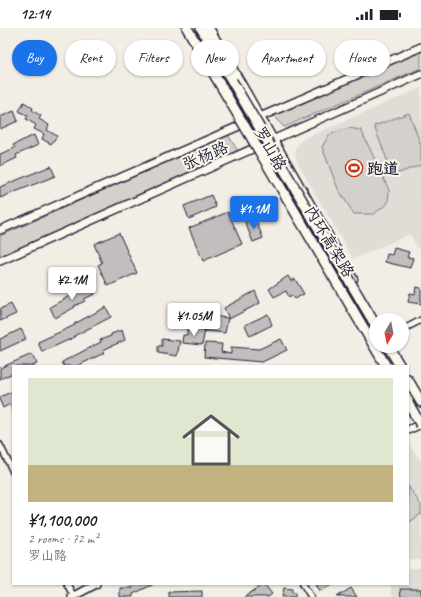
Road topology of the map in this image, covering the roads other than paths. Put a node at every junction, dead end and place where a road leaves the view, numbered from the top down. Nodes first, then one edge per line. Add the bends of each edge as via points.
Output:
1 (182, 28) edge
2 (187, 28) edge
3 (201, 28) edge
4 (209, 28) edge
5 (421, 47) edge
6 (421, 74) edge
7 (260, 116) junction
8 (241, 124) junction
9 (272, 139) junction
10 (254, 148) junction
11 (0, 230) edge
12 (0, 261) edge
13 (373, 313) edge
14 (369, 314) edge
15 (421, 320) edge
16 (409, 326) edge
17 (392, 353) edge
18 (396, 353) edge
19 (382, 365) edge
20 (385, 365) edge
21 (399, 365) edge
22 (403, 365) edge
23 (409, 375) edge
24 (409, 382) edge
25 (421, 395) edge
26 (421, 402) edge
27 (409, 404) edge
28 (409, 410) edge
29 (420, 426) edge
30 (409, 430) edge
31 (0, 445) edge
32 (12, 470) edge
33 (67, 585) edge
34 (94, 585) edge
35 (304, 585) edge
36 (73, 597) edge
37 (311, 597) edge

1 - 8 main road, 罗山路
2 - 20 highway, 内环高架路, bridge
3 - 14 highway, 内环高架路, bridge
4 - 7 main road, 罗山路
5 - 7 main road, 张杨路
6 - 9 main road, 张杨路
7 - 8 main road, 张杨路
7 - 9 main road, 罗山路
8 - 10 main road, 罗山路
8 - 11 main road, 张杨路
9 - 10 main road, 张杨路
9 - 13 main road, 罗山路
10 - 12 main road, 张杨路
10 - 19 main road, 罗山路
15 - 16 street
17 - 21 highway
18 - 22 main road
23 - 25 main road
24 - 26 highway
27 - 29 highway, bridge
28 - 29 main road
29 - 30 main road
31 - 32 street
33 - 36 street
34 - 36 main road
35 - 37 street

